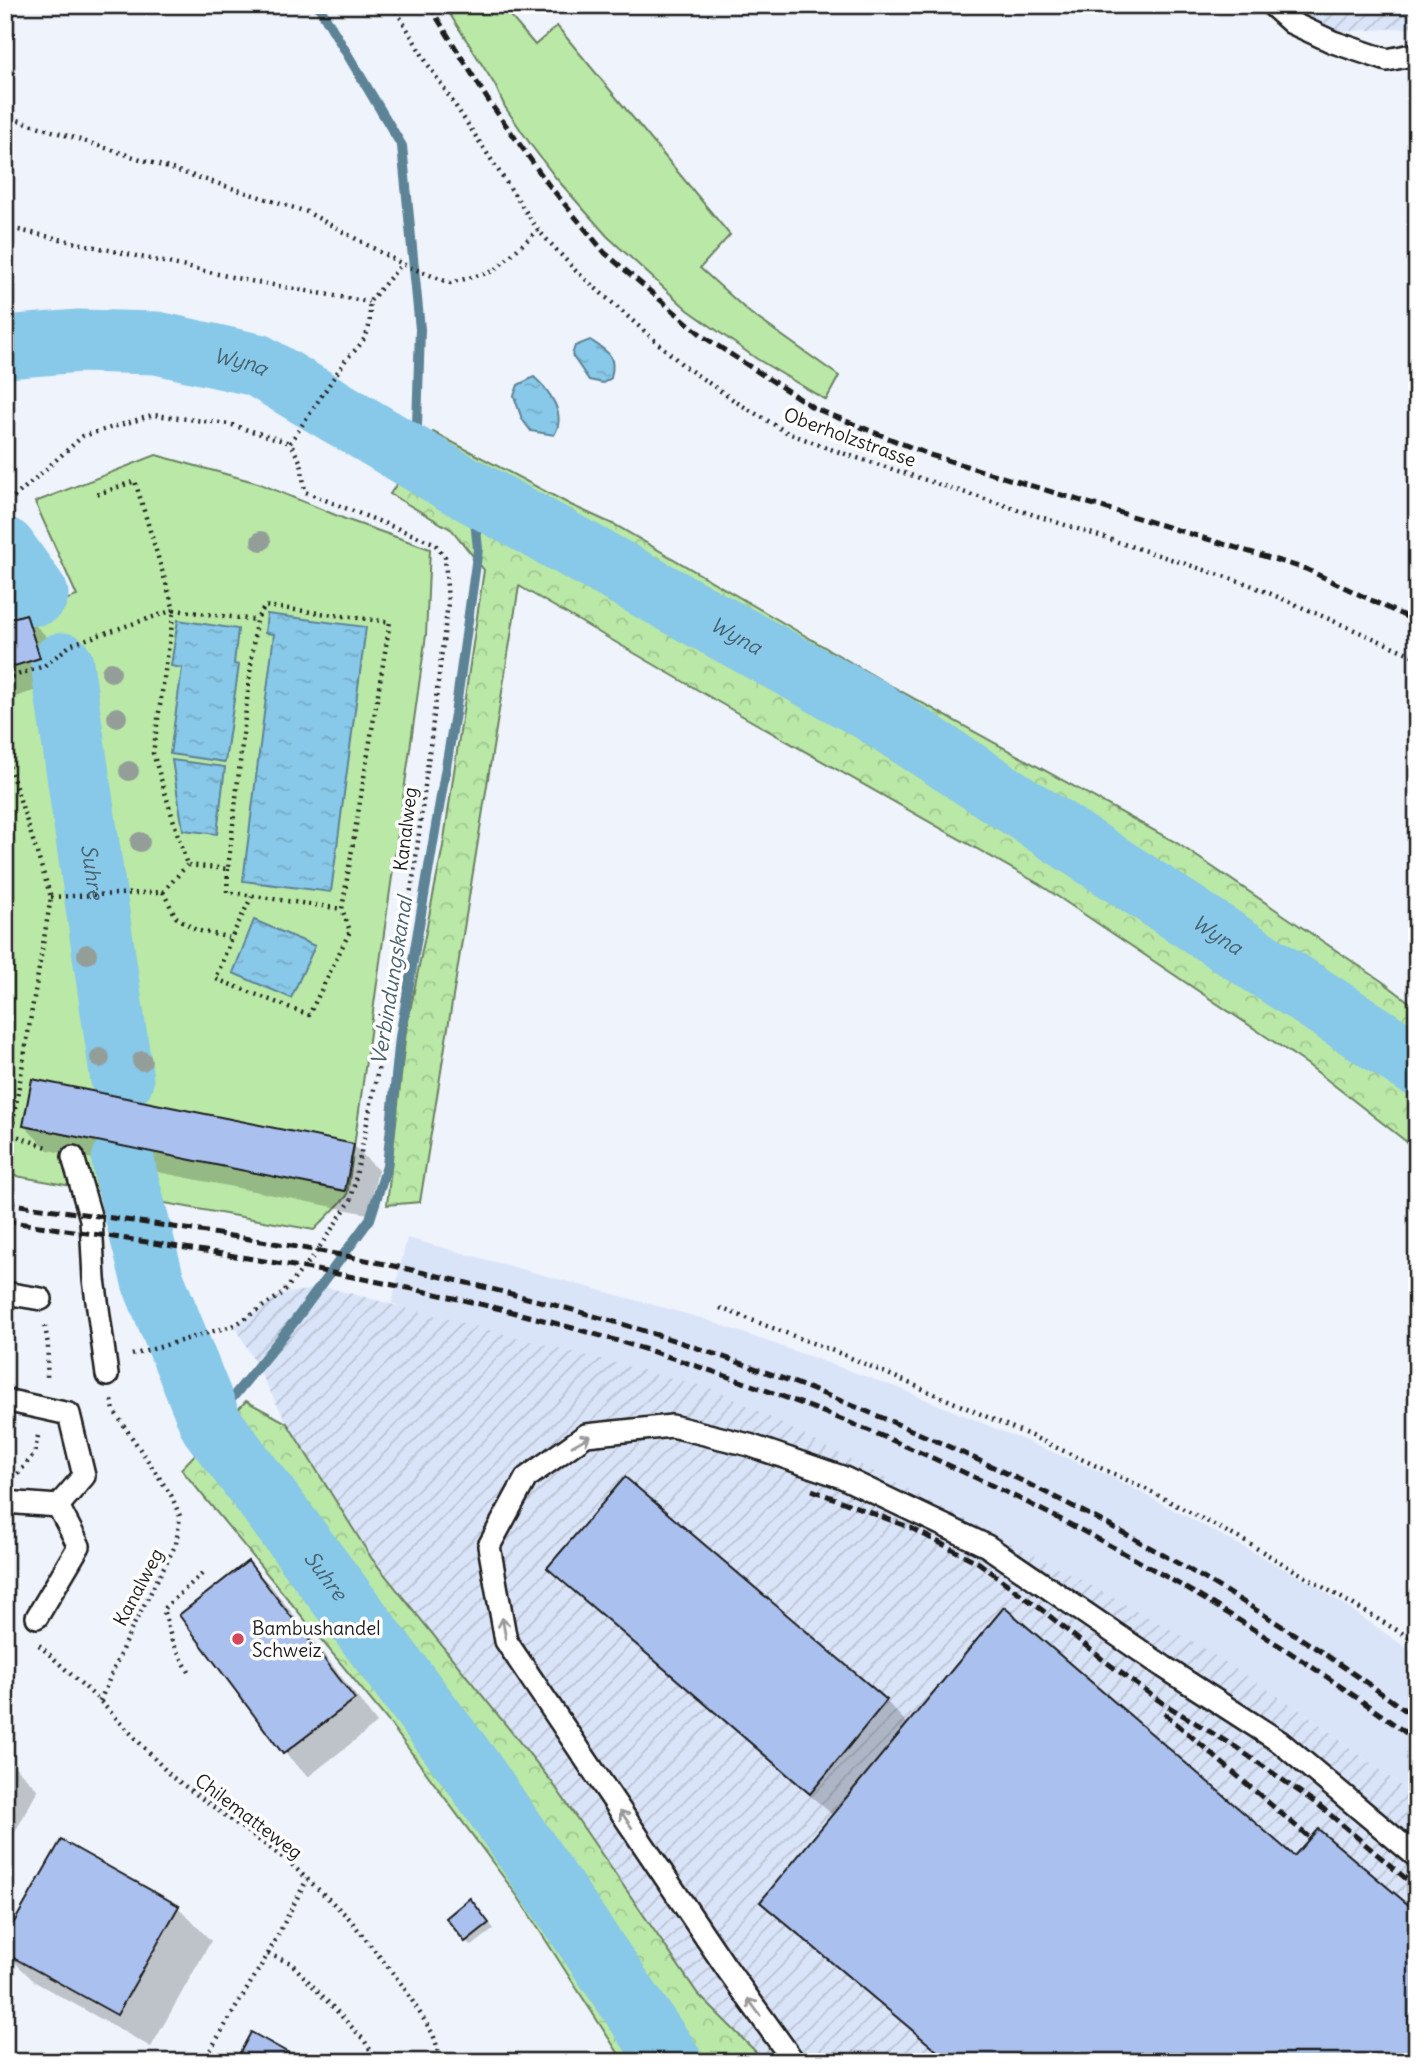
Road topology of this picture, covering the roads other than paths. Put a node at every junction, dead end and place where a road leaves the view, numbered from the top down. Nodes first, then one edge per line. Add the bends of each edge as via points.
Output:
1 (1272, 5) edge
2 (1417, 54) edge
3 (73, 1157) road end
4 (5, 1293) edge
5 (41, 1299) dead end
6 (107, 1375) road end
7 (5, 1400) edge
8 (5, 1502) edge
9 (58, 1506) junction
10 (37, 1617) dead end
11 (1417, 1857) edge
12 (794, 2062) edge

1 - 2 lane via 1292,23 1387,60
3 - 6 lane via 91,1219
4 - 5 lane
7 - 9 lane via 69,1413 84,1476
8 - 9 lane
9 - 10 lane via 79,1546
12 -> 11 lane via 506,1641 489,1546 526,1478 586,1435 672,1426 749,1445 842,1477 987,1546 1280,1742

